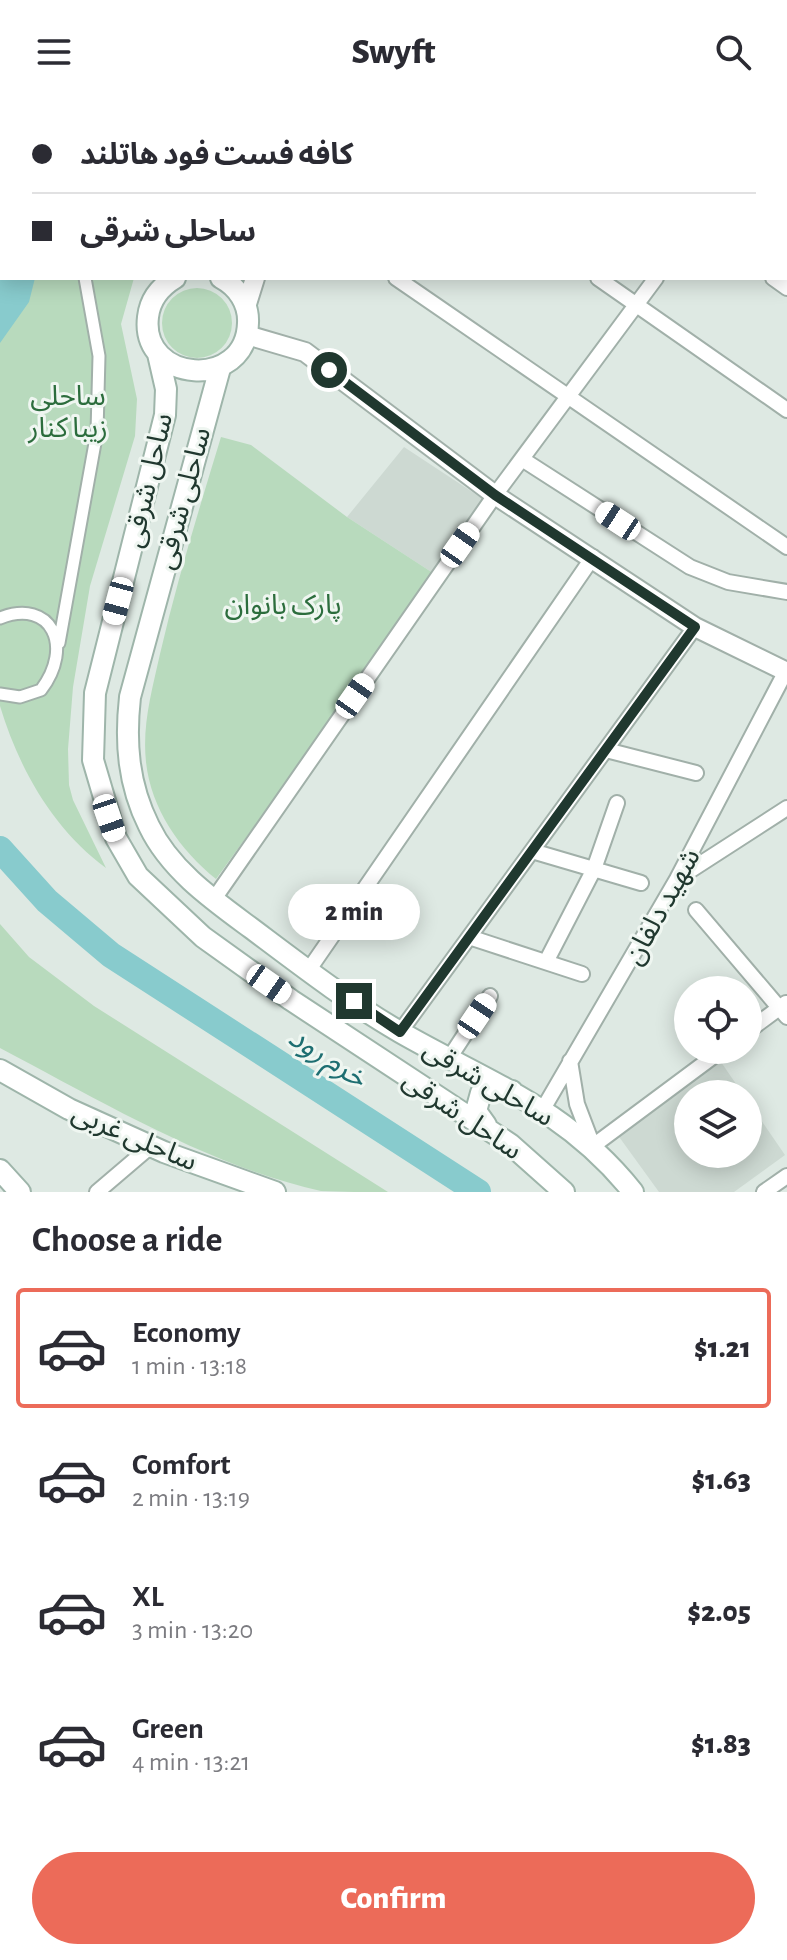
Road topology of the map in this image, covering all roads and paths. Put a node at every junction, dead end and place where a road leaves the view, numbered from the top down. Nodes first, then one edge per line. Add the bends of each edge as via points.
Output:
1 (85, 280) edge
2 (225, 280) edge
3 (254, 280) edge
4 (399, 280) edge
5 (601, 280) edge
6 (654, 280) edge
7 (164, 282) edge
8 (636, 304) junction
9 (246, 307) junction
10 (247, 335) junction
11 (158, 354) junction
12 (220, 368) junction
13 (569, 396) junction
14 (787, 410) edge
15 (522, 459) junction
16 (495, 495) junction
17 (787, 547) edge
18 (593, 557) junction
19 (787, 592) edge
20 (0, 618) edge
21 (695, 627) junction
22 (59, 643) junction
23 (786, 670) edge
24 (0, 694) edge
25 (606, 750) junction
26 (696, 773) dead end
27 (617, 803) dead end
28 (787, 808) edge
29 (532, 851) junction
30 (594, 869) junction
31 (677, 879) junction
32 (641, 883) dead end
33 (214, 899) junction
34 (696, 910) dead end
35 (469, 937) junction
36 (546, 962) junction
37 (308, 971) junction
38 (582, 974) dead end
39 (490, 996) dead end
40 (785, 1009) edge
41 (762, 1023) edge
42 (400, 1032) junction
43 (454, 1059) junction
44 (570, 1061) junction
45 (703, 1064) edge
46 (0, 1070) edge
47 (512, 1091) junction
48 (434, 1093) junction
49 (543, 1109) junction
50 (493, 1132) junction
51 (151, 1146) junction
52 (593, 1146) junction
53 (0, 1170) edge
54 (787, 1176) edge
55 (271, 1191) edge
56 (20, 1192) edge
57 (97, 1192) edge
58 (564, 1192) edge
59 (633, 1192) edge
60 (764, 1192) edge

1 - 22 street via 99,356 97,432
2 - 9 main road
3 - 9 street
4 - 13 street
5 - 8 street
6 - 8 street
7 - 11 main road, ساحل شرقی via 149,308 147,324
8 - 13 street
8 - 14 street
9 - 10 main road
10 - 12 main road via 232,360
10 - 16 street via 305,352
11 - 12 main road via 187,372
11 - 48 main road, ساحل شرقی via 165,415 95,693 93,760 116,838 138,876 203,937
12 - 33 main road, ساحلی شرقی via 137,663 126,730 136,795 149,827 185,875
13 - 15 street
13 - 17 street
15 - 16 street
15 - 19 street via 690,567 728,582
16 - 18 street
16 - 33 street
18 - 21 street
18 - 37 street
20 - 22 street via 13,613 32,616 54,631
21 - 23 street
21 - 25 street
22 - 24 street via 59,660 41,690 20,697
23 - 31 street, شهید دلفان
25 - 26 street
25 - 29 street
27 - 30 street
28 - 31 street
29 - 30 street
29 - 35 street
30 - 32 street
30 - 36 street
31 - 44 street, شهید دلفان
33 - 37 main road, ساحلی شرقی
34 - 40 street
35 - 36 street
35 - 42 street
36 - 38 street
37 - 42 main road, ساحلی شرقی
39 - 43 street
40 - 41 street
42 - 43 main road, ساحلی شرقی
43 - 47 main road, ساحلی شرقی
43 - 48 main road via 474,1080 472,1089 465,1095
44 - 49 street, شهید دلفان
44 - 52 street via 577,1104
45 - 52 street
46 - 51 main road, ساحلی غربی
47 - 49 main road, ساحلی شرقی
47 - 50 main road via 494,1089 481,1093 476,1102 476,1111
48 - 50 main road, ساحل شرقی
49 - 52 main road, ساحلی شرقی
50 - 58 main road, ساحل شرقی
51 - 55 main road, ساحلی غربی
51 - 57 street
52 - 59 main road, ساحلی شرقی
53 - 56 main road
54 - 60 street

